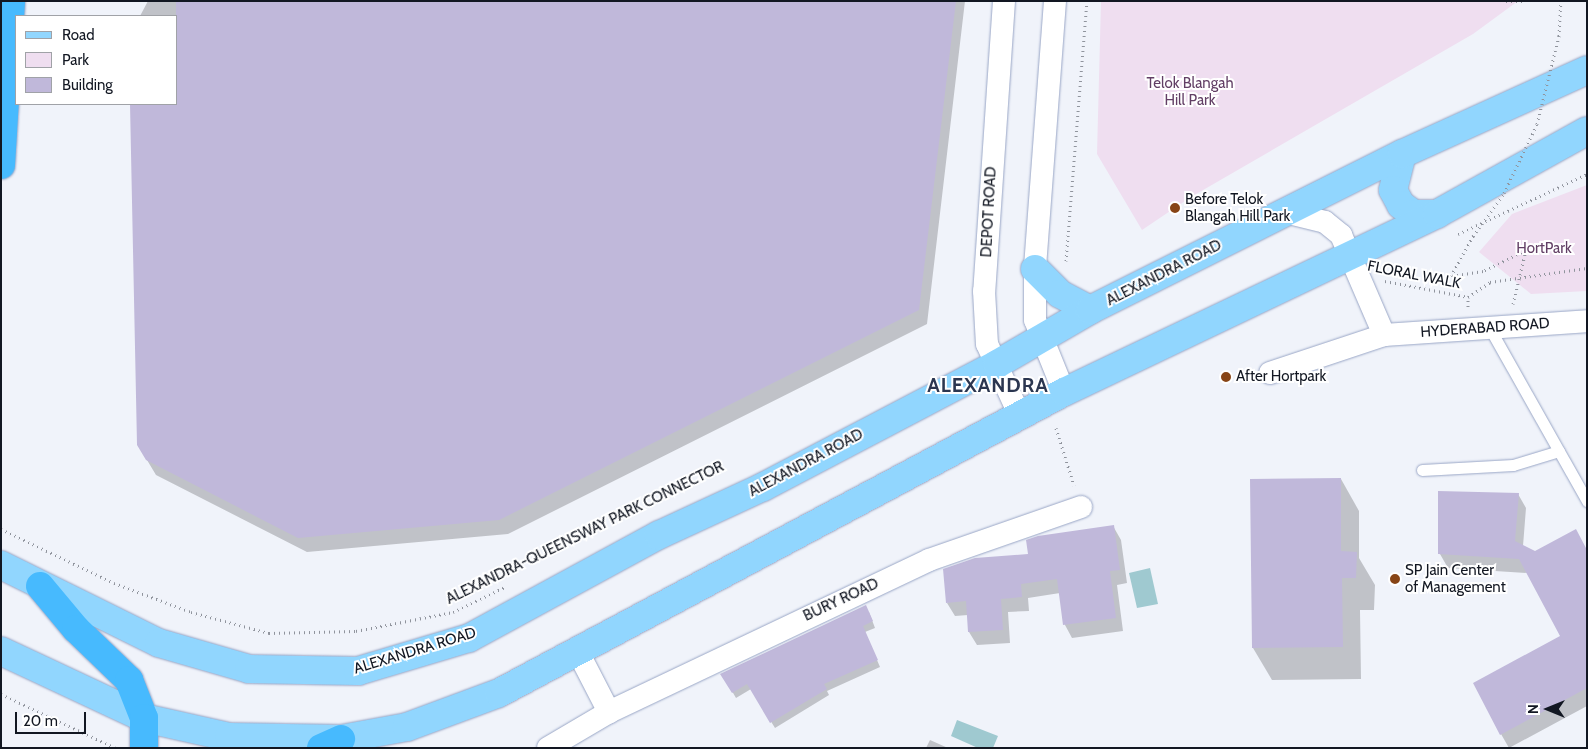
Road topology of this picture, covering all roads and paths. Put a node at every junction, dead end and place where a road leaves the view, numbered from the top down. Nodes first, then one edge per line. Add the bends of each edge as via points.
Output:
1 (11, 1) edge
2 (1004, 1) edge
3 (1055, 1) edge
4 (1087, 1) edge
5 (1506, 1) edge
6 (1524, 1) edge
7 (1561, 1) edge
8 (1587, 70) edge
9 (1587, 131) edge
10 (1402, 154) junction
11 (1, 165) edge
12 (1587, 174) edge
13 (1284, 212) junction
14 (1437, 214) junction
15 (1456, 235) dead end
16 (1066, 261) dead end
17 (1353, 266) junction
18 (1587, 268) edge
19 (1035, 269) junction
20 (1468, 297) junction
21 (1504, 305) dead end
22 (1477, 309) dead end
23 (1090, 310) junction
24 (1587, 321) edge
25 (1489, 328) junction
26 (1384, 335) junction
27 (1042, 336) junction
28 (997, 364) junction
29 (1270, 373) dead end
30 (1064, 392) junction
31 (1020, 416) junction
32 (1064, 423) dead end
33 (1056, 428) junction
34 (1047, 432) dead end
35 (1559, 451) junction
36 (1422, 470) dead end
37 (1587, 501) edge
38 (1081, 507) joint
39 (1, 529) edge
40 (9, 569) edge
41 (40, 586) junction
42 (507, 586) dead end
43 (578, 652) junction
44 (5, 653) edge
45 (3, 694) edge
46 (609, 712) junction
47 (144, 718) junction
48 (406, 727) junction
49 (331, 743) edge
50 (116, 748) edge
51 (144, 748) edge
52 (377, 748) edge
53 (548, 748) edge

1 - 11 highway
2 - 28 street, DEPOT ROAD via 984,291 987,344
3 - 19 street
4 - 16 path
5 - 6 path
7 - 21 path, bridge via 1559,36 1537,124 1504,192 1473,236 1451,276 1483,271 1526,250 1513,304
8 - 10 main road, ALEXANDRA ROAD
9 - 14 main road
10 - 13 main road, ALEXANDRA ROAD
10 - 14 main road via 1393,190 1401,205 1414,214
12 - 15 path
13 - 17 street via 1325,222 1341,235
13 - 23 main road, ALEXANDRA ROAD
14 - 17 main road
17 - 20 path, FLORAL WALK
17 - 26 street
17 - 30 main road
18 - 20 path, FLORAL WALK via 1490,282
19 - 23 main road via 1060,294
19 - 27 street via 1035,320
20 - 22 path, FLORAL WALK via 1468,311
23 - 27 main road, ALEXANDRA ROAD
24 - 25 street, HYDERABAD ROAD
25 - 26 street, HYDERABAD ROAD
25 - 35 lane
26 - 29 street, HYDERABAD ROAD
27 - 28 main road, ALEXANDRA ROAD
27 - 30 street
28 - 31 street, DEPOT ROAD
28 - 41 main road, ALEXANDRA ROAD via 763,487 659,535 469,638 358,671 249,669 159,643
30 - 31 main road
31 - 43 main road
32 - 33 path
33 - 34 path
33 - 38 path
35 - 36 lane via 1513,465
35 - 37 lane
38 - 46 street, BURY ROAD via 929,560
39 - 42 path, ALEXANDRA-QUEENSWAY PARK CONNECTOR via 114,583 191,612 269,633 356,631 453,612
40 - 41 main road, ALEXANDRA ROAD
41 - 47 highway via 76,629 129,680
43 - 46 street
43 - 48 main road via 500,693
44 - 47 main road
45 - 50 path
46 - 53 street, BURY ROAD
47 - 49 main road via 229,738
47 - 51 highway
48 - 49 main road
48 - 52 street

